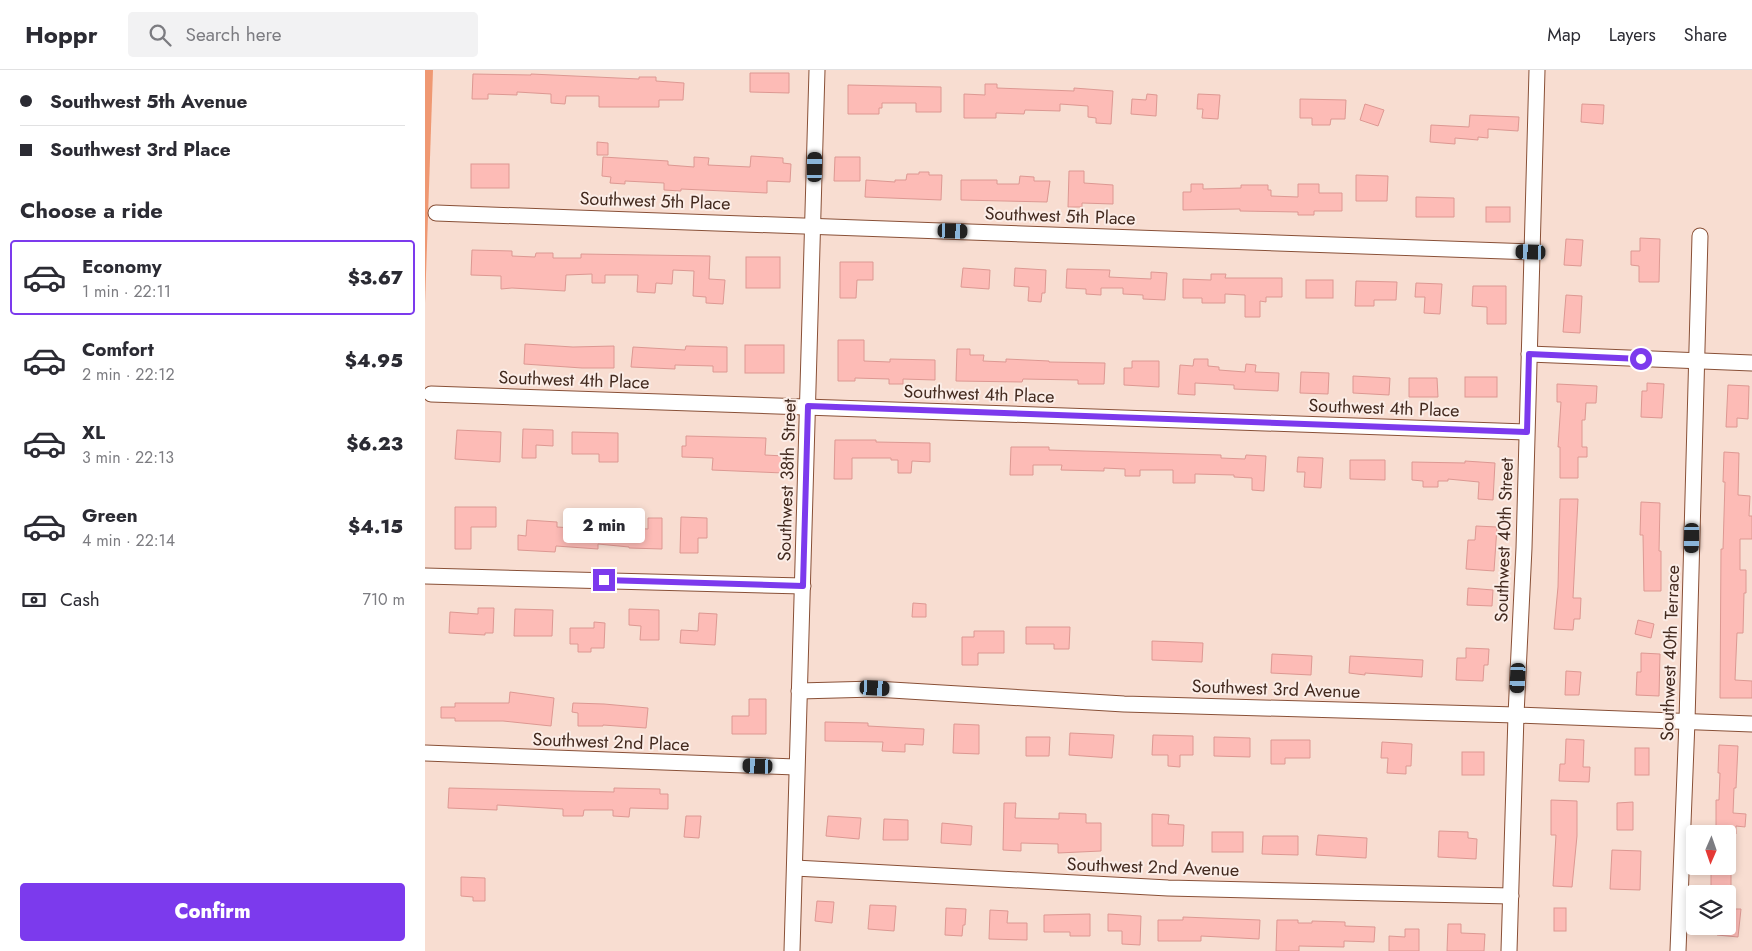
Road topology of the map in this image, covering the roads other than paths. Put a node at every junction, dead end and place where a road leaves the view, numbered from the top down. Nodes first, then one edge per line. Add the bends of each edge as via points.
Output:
1 (817, 70) edge
2 (1525, 70) edge
3 (1537, 70) edge
4 (436, 213) dead end
5 (813, 226) junction
6 (1700, 236) dead end
7 (1531, 252) junction
8 (1529, 354) junction
9 (1697, 362) junction
10 (1752, 363) edge
11 (431, 394) dead end
12 (808, 406) junction
13 (1527, 432) junction
14 (425, 576) edge
15 (803, 586) junction
16 (799, 691) junction
17 (1516, 715) junction
18 (1687, 721) junction
19 (1752, 724) edge
20 (425, 753) edge
21 (796, 767) junction
22 (795, 868) junction
23 (1511, 896) junction
24 (792, 951) edge
25 (1509, 951) edge
26 (1678, 951) edge

1 - 5 street, Southwest 38th Street
2 - 3 street
3 - 7 street, Southwest 40th Street
4 - 5 street, Southwest 5th Place
5 - 7 street, Southwest 5th Place
5 - 12 street, Southwest 38th Street
6 - 9 street, Southwest 40th Terrace
7 - 8 street, Southwest 40th Street
8 - 9 street
8 - 13 street, Southwest 40th Street
9 - 10 street
9 - 18 street, Southwest 40th Terrace
11 - 12 street, Southwest 4th Place
12 - 13 street, Southwest 4th Place
12 - 15 street, Southwest 38th Street
13 - 17 street, Southwest 40th Street
14 - 15 street
15 - 16 street, Southwest 38th Street
16 - 17 street, Southwest 3rd Avenue via 875,688 1124,704
16 - 21 street, Southwest 38th Street
17 - 18 street, Southwest 3rd Avenue
17 - 23 street, Southwest 40th Street
18 - 19 street, Southwest 3rd Avenue
18 - 26 street, Southwest 40th Terrace
20 - 21 street, Southwest 2nd Place
21 - 22 street, Southwest 38th Street
22 - 23 street, Southwest 2nd Avenue via 1168,888
22 - 24 street, Southwest 38th Street
23 - 25 street, Southwest 40th Street

